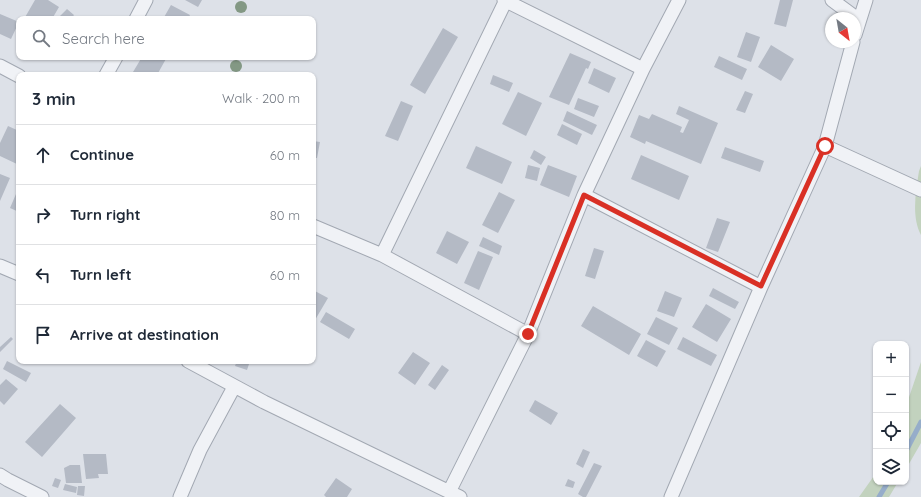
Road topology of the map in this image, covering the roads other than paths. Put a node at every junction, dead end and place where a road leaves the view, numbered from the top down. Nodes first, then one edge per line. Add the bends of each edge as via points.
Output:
1 (146, 0) edge
2 (505, 0) edge
3 (679, 0) edge
4 (832, 0) edge
5 (866, 0) edge
6 (848, 12) edge
7 (861, 14) edge
8 (138, 16) edge
9 (851, 48) edge
10 (114, 60) edge
11 (0, 66) edge
12 (642, 69) junction
13 (108, 72) edge
14 (16, 74) edge
15 (825, 146) junction
16 (921, 190) edge
17 (584, 195) junction
18 (316, 227) edge
19 (382, 255) junction
20 (0, 266) edge
21 (16, 270) edge
22 (761, 286) junction
23 (528, 334) junction
24 (193, 364) edge
25 (234, 387) junction
26 (0, 475) edge
27 (455, 494) edge
28 (42, 497) edge
29 (180, 497) edge
30 (671, 497) edge

1 - 8 street
2 - 12 street
2 - 19 street
3 - 12 street
4 - 6 street
5 - 7 street
9 - 15 street
10 - 13 street
11 - 14 street
12 - 17 street
15 - 16 street
15 - 22 street
17 - 22 street
17 - 23 street
18 - 19 street
19 - 23 street
20 - 21 street
22 - 30 street
23 - 27 street
24 - 25 street
25 - 27 street
25 - 29 street via 200,450
26 - 28 street

